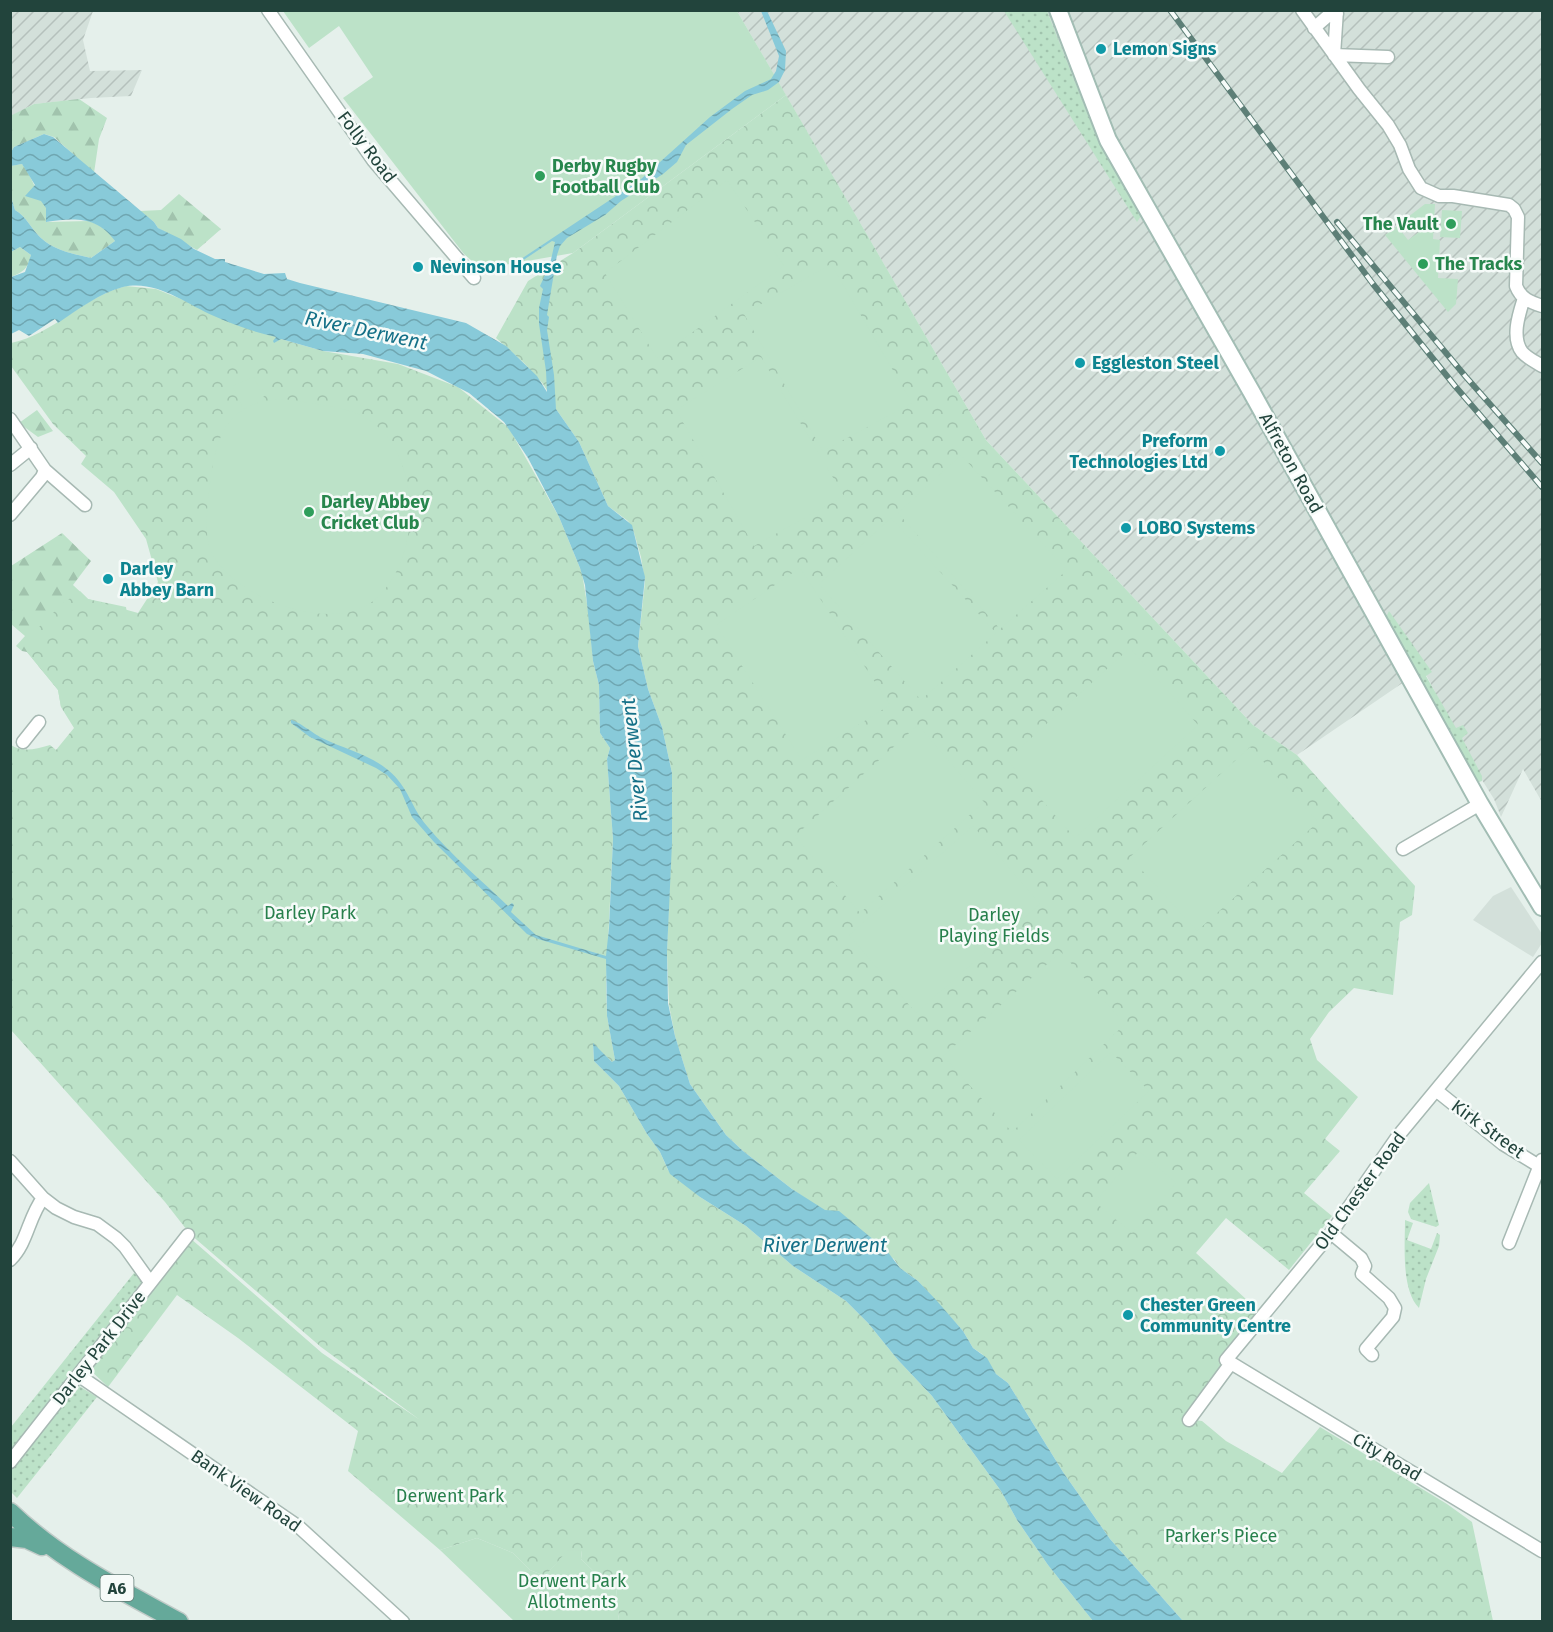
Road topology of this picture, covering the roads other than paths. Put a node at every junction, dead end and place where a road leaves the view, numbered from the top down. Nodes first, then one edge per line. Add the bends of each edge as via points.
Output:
1 (267, 10) edge
2 (1058, 10) edge
3 (1302, 10) edge
4 (1337, 12) edge
5 (1314, 28) junction
6 (1334, 55) junction
7 (1388, 57) dead end
8 (474, 278) dead end
9 (1524, 298) junction
10 (1542, 306) edge
11 (1542, 366) edge
12 (10, 419) edge
13 (31, 448) junction
14 (10, 465) edge
15 (43, 474) junction
16 (85, 505) dead end
17 (10, 515) edge
18 (39, 722) dead end
19 (23, 742) dead end
20 (1480, 804) junction
21 (1403, 849) dead end
22 (1542, 907) edge
23 (1542, 962) edge
24 (1437, 1091) junction
25 (10, 1161) edge
26 (1541, 1163) edge
27 (43, 1198) junction
28 (1331, 1233) junction
29 (188, 1235) dead end
30 (1509, 1243) dead end
31 (10, 1260) edge
32 (150, 1282) junction
33 (1372, 1355) dead end
34 (1231, 1363) junction
35 (78, 1375) junction
36 (1189, 1420) dead end
37 (10, 1462) edge
38 (10, 1512) edge
39 (10, 1537) edge
40 (1542, 1551) edge
41 (57, 1552) junction
42 (178, 1622) edge
43 (403, 1622) edge

1 - 8 street, Folly Road via 373,160
2 - 20 street, Alfreton Road via 1108,140
3 - 5 street
4 - 5 street
4 - 6 street
5 - 6 street
6 - 7 street
6 - 9 street via 1388,125 1421,188 1430,194 1509,205 1514,209 1518,218 1515,278
9 - 10 street
9 - 11 street via 1517,321 1519,346 1523,354
12 - 13 street
13 - 14 street
13 - 15 street
15 - 16 street
15 - 17 street
18 - 19 street
20 - 21 street
20 - 22 street, Alfreton Road
23 - 24 street, Old Chester Road
24 - 26 street, Kirk Street via 1503,1144
24 - 28 street, Old Chester Road via 1398,1136
25 - 27 street
26 - 30 street
27 - 31 street via 21,1248
27 - 32 street via 66,1214 104,1228 125,1247
28 - 33 street via 1361,1258 1365,1266 1362,1274 1395,1308 1393,1317 1366,1350
28 - 34 street, Old Chester Road via 1226,1360
29 - 32 street, Darley Park Drive
32 - 35 street, Darley Park Drive
34 - 36 street, Old Chester Road
34 - 40 street, City Road
35 - 37 street, Darley Park Drive
35 - 43 street, Bank View Road via 299,1527
38 - 41 main road, A6
39 - 41 main road, A6 via 27,1539
41 - 42 main road, A6

